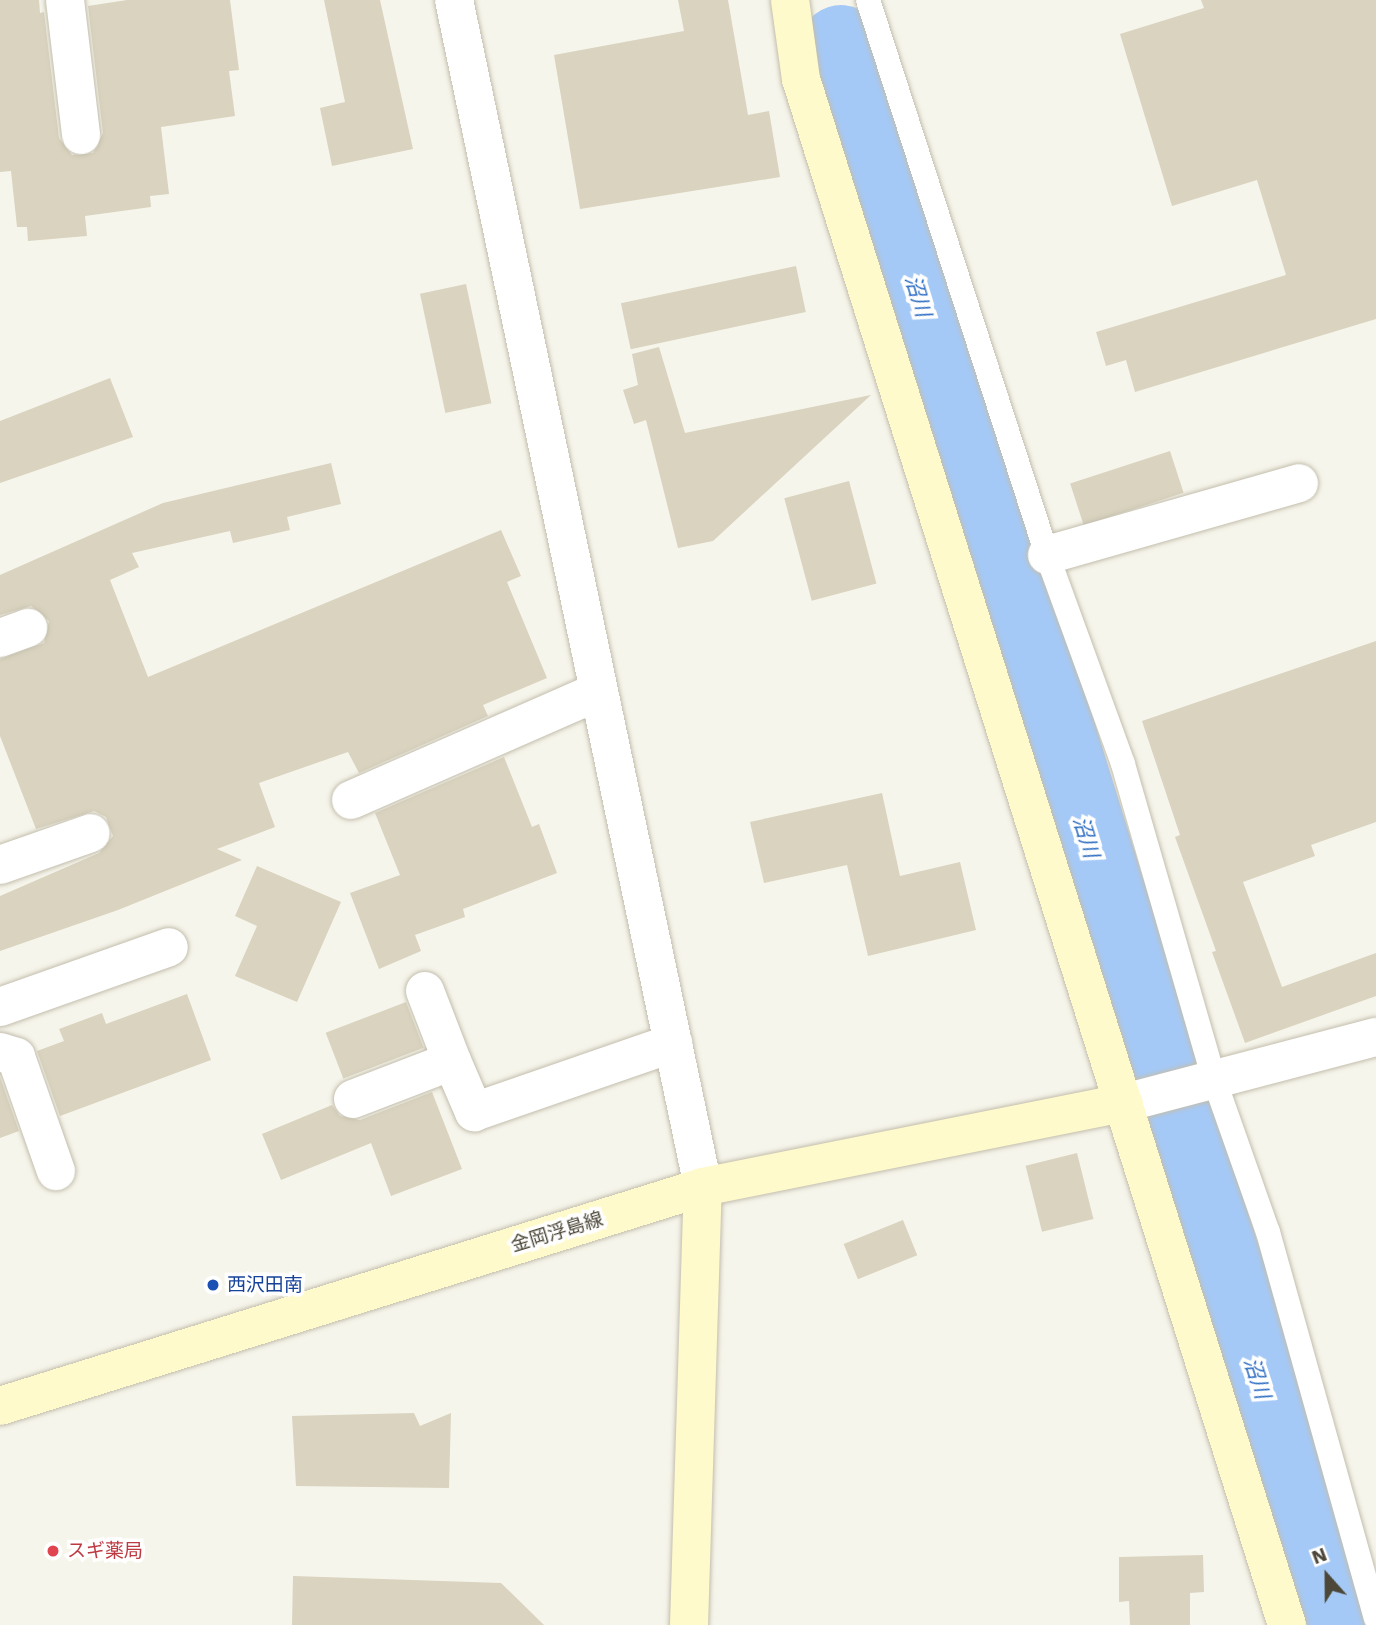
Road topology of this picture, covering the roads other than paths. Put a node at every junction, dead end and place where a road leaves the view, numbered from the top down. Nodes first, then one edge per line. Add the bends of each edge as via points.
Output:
1 (65, 0) edge
2 (454, 0) edge
3 (790, 0) edge
4 (868, 0) edge
5 (81, 135) dead end
6 (1299, 482) dead end
7 (1047, 555) junction
8 (597, 692) junction
9 (351, 800) dead end
10 (91, 833) dead end
11 (0, 865) edge
12 (170, 947) dead end
13 (425, 991) dead end
14 (0, 1007) edge
15 (1376, 1037) edge
16 (673, 1043) junction
17 (0, 1052) edge
18 (452, 1061) junction
19 (1214, 1079) junction
20 (354, 1099) dead end
21 (1124, 1103) junction
22 (56, 1171) dead end
23 (703, 1186) junction
24 (0, 1406) edge
25 (1376, 1618) edge
26 (688, 1625) edge
27 (1287, 1625) edge

1 - 5 street
2 - 8 street
3 - 21 street via 801,79
4 - 7 lane
6 - 7 street
7 - 19 lane via 1123,764
8 - 9 street
8 - 16 street
10 - 11 street
12 - 14 street
13 - 18 street
15 - 19 street
16 - 18 street via 474,1112
16 - 23 street
17 - 22 street via 16,1057
18 - 20 street
19 - 21 street
19 - 25 lane via 1268,1232
21 - 23 street, 金岡浮島線
21 - 27 street
23 - 24 street, 金岡浮島線
23 - 26 street

